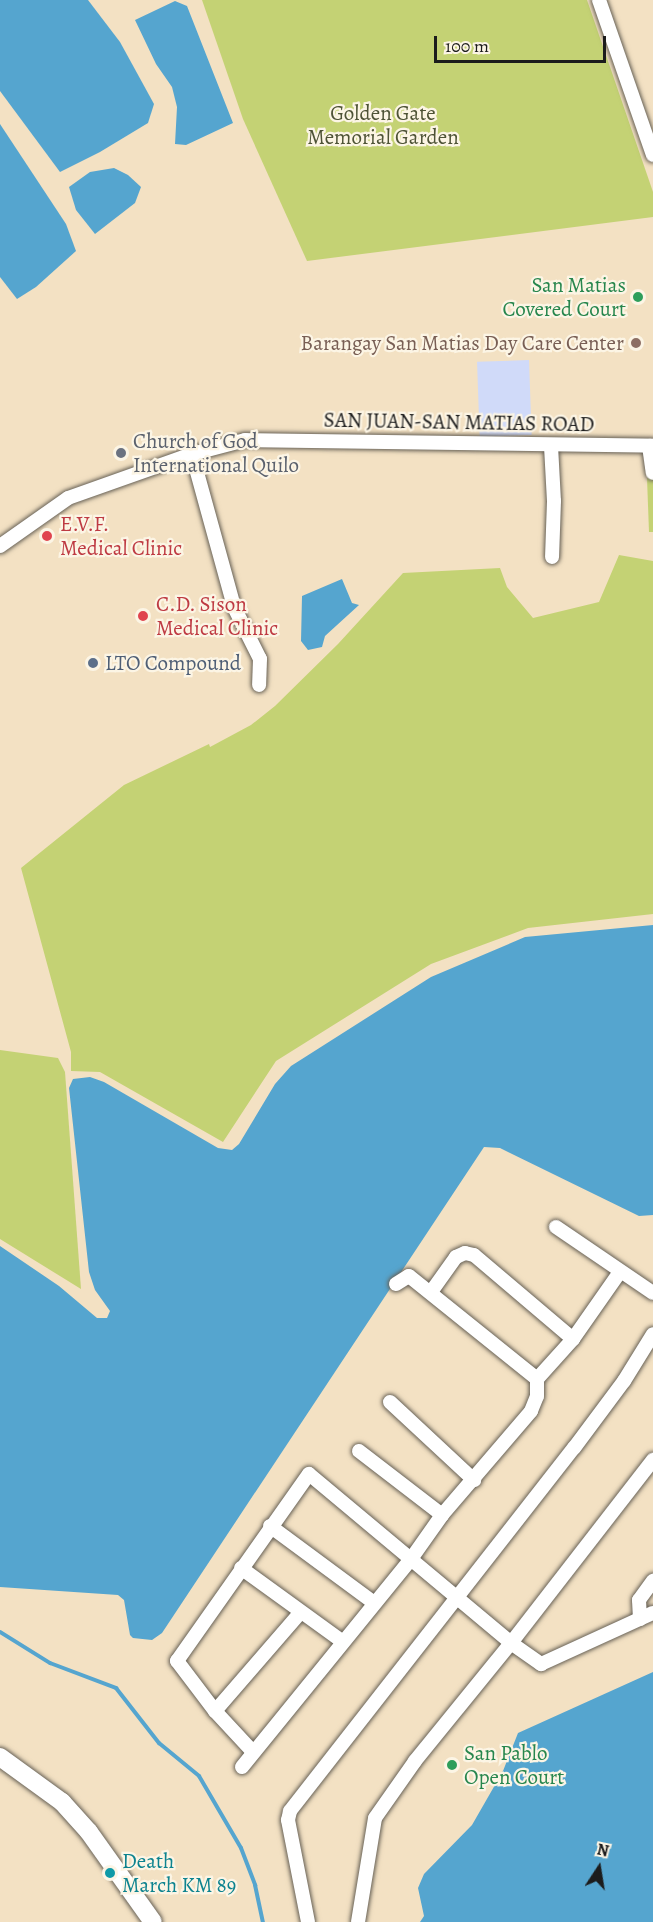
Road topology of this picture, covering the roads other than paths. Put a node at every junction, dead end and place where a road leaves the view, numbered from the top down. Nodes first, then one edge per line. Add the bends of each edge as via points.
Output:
1 (599, 0) edge
2 (653, 155) edge
3 (551, 446) junction
4 (651, 446) edge
5 (192, 454) junction
6 (653, 473) edge
7 (0, 546) edge
8 (552, 557) dead end
9 (259, 685) dead end
10 (556, 1227) dead end
11 (620, 1272) junction
12 (396, 1284) dead end
13 (431, 1293) junction
14 (653, 1293) edge
15 (653, 1334) edge
16 (573, 1340) junction
17 (537, 1379) junction
18 (390, 1402) dead end
19 (359, 1451) dead end
20 (653, 1460) edge
21 (474, 1480) junction
22 (442, 1515) junction
23 (270, 1526) junction
24 (411, 1559) junction
25 (241, 1568) junction
26 (653, 1581) edge
27 (457, 1599) junction
28 (374, 1603) junction
29 (300, 1613) junction
30 (653, 1613) edge
31 (640, 1619) junction
32 (342, 1641) junction
33 (511, 1643) junction
34 (214, 1711) junction
35 (253, 1752) junction
36 (0, 1757) edge
37 (242, 1767) dead end
38 (153, 1922) edge
39 (308, 1922) edge
40 (358, 1922) edge

1 - 2 street
3 - 4 street, SAN JUAN-SAN MATIAS ROAD
3 - 5 street, SAN JUAN-SAN MATIAS ROAD via 245,440
3 - 8 street
4 - 6 street
5 - 7 street, SAN JUAN-SAN MATIAS ROAD via 68,498
5 - 9 street via 234,607 260,659
10 - 11 street
11 - 14 street
11 - 16 street
12 - 13 street via 409,1276
13 - 16 street via 456,1257 474,1255
13 - 17 street
15 - 27 street via 624,1381
16 - 17 street
17 - 21 street via 537,1396 531,1411
18 - 21 street
19 - 22 street
20 - 33 street
21 - 22 street
22 - 24 street
23 - 24 street via 309,1474
23 - 25 street
23 - 28 street
24 - 27 street
24 - 28 street
25 - 29 street
25 - 34 street via 177,1662
26 - 31 street via 639,1600
27 - 33 street
27 - 39 street via 290,1811 288,1820
28 - 32 street
29 - 32 street
29 - 34 street
30 - 31 street
31 - 33 street via 541,1664
32 - 35 street
33 - 40 street via 415,1761 375,1818
34 - 35 street
35 - 37 street
36 - 38 main road via 62,1802 101,1848

